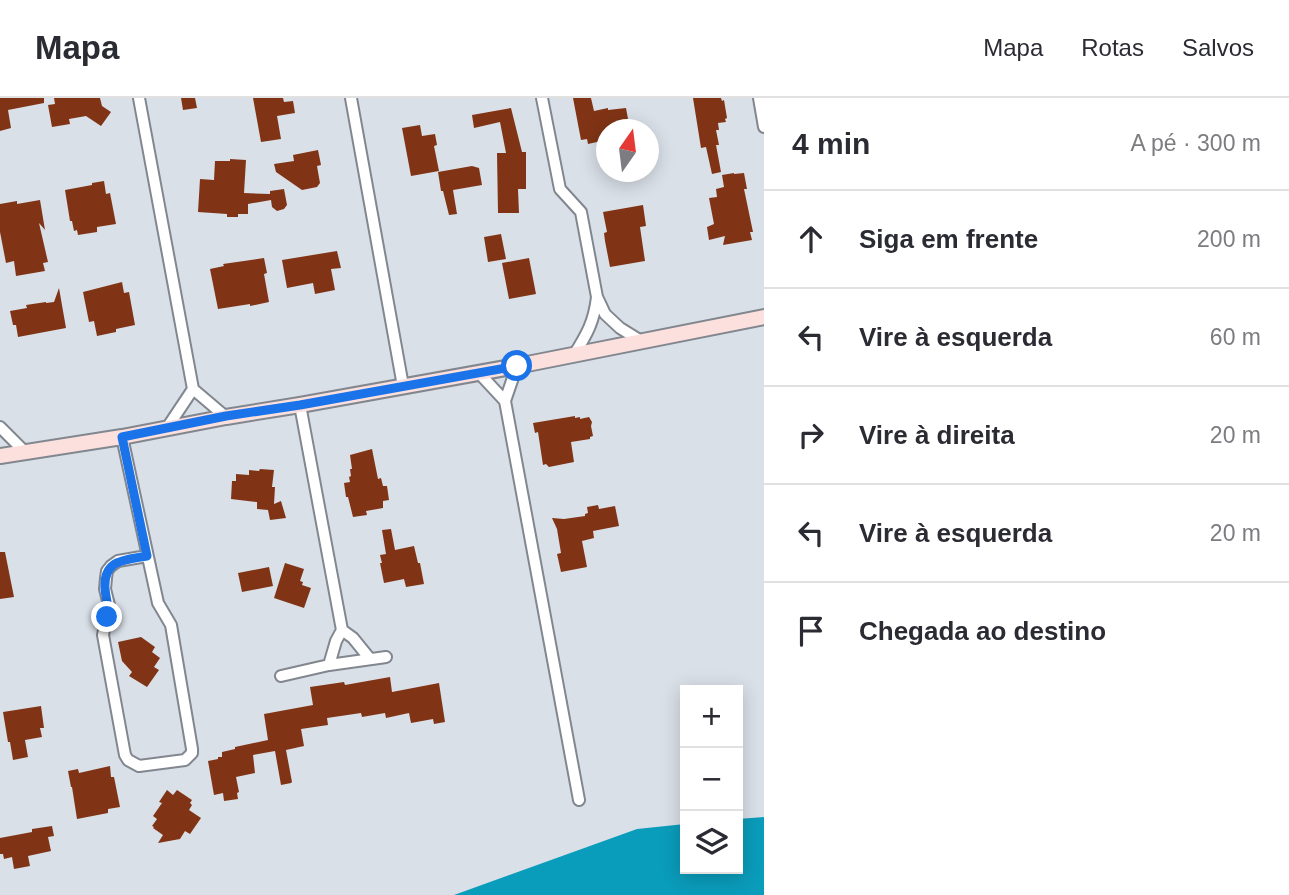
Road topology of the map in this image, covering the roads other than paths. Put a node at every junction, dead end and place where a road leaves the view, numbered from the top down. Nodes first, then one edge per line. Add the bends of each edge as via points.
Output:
1 (138, 98) edge
2 (351, 98) edge
3 (541, 98) edge
4 (759, 98) edge
5 (764, 127) edge
6 (597, 297) junction
7 (761, 314) edge
8 (641, 341) junction
9 (574, 355) junction
10 (517, 366) junction
11 (478, 372) junction
12 (403, 386) junction
13 (193, 389) junction
14 (505, 401) junction
15 (300, 405) junction
16 (226, 416) junction
17 (0, 427) edge
18 (167, 428) junction
19 (122, 437) junction
20 (25, 452) junction
21 (0, 456) edge
22 (147, 556) junction
23 (342, 629) junction
24 (386, 657) dead end
25 (370, 659) junction
26 (329, 665) junction
27 (281, 676) dead end
28 (579, 800) dead end

1 - 13 street
2 - 12 street
3 - 6 street via 560,188 580,212
4 - 5 street
6 - 8 street via 605,314
6 - 9 street via 588,334
7 - 8 street
8 - 9 street
9 - 10 street
10 - 11 street
10 - 14 street
11 - 12 street
11 - 14 street
12 - 15 street
13 - 16 street
13 - 18 street
14 - 28 street
15 - 16 street
15 - 23 street
16 - 18 street
17 - 20 street
18 - 19 street
19 - 20 street
19 - 22 street
20 - 21 street
22 - 22 street via 158,603 171,625 192,753 185,760 139,765 125,754 103,635 109,605 107,571 118,561
23 - 25 street
23 - 26 street
24 - 25 street
25 - 26 street
26 - 27 street

